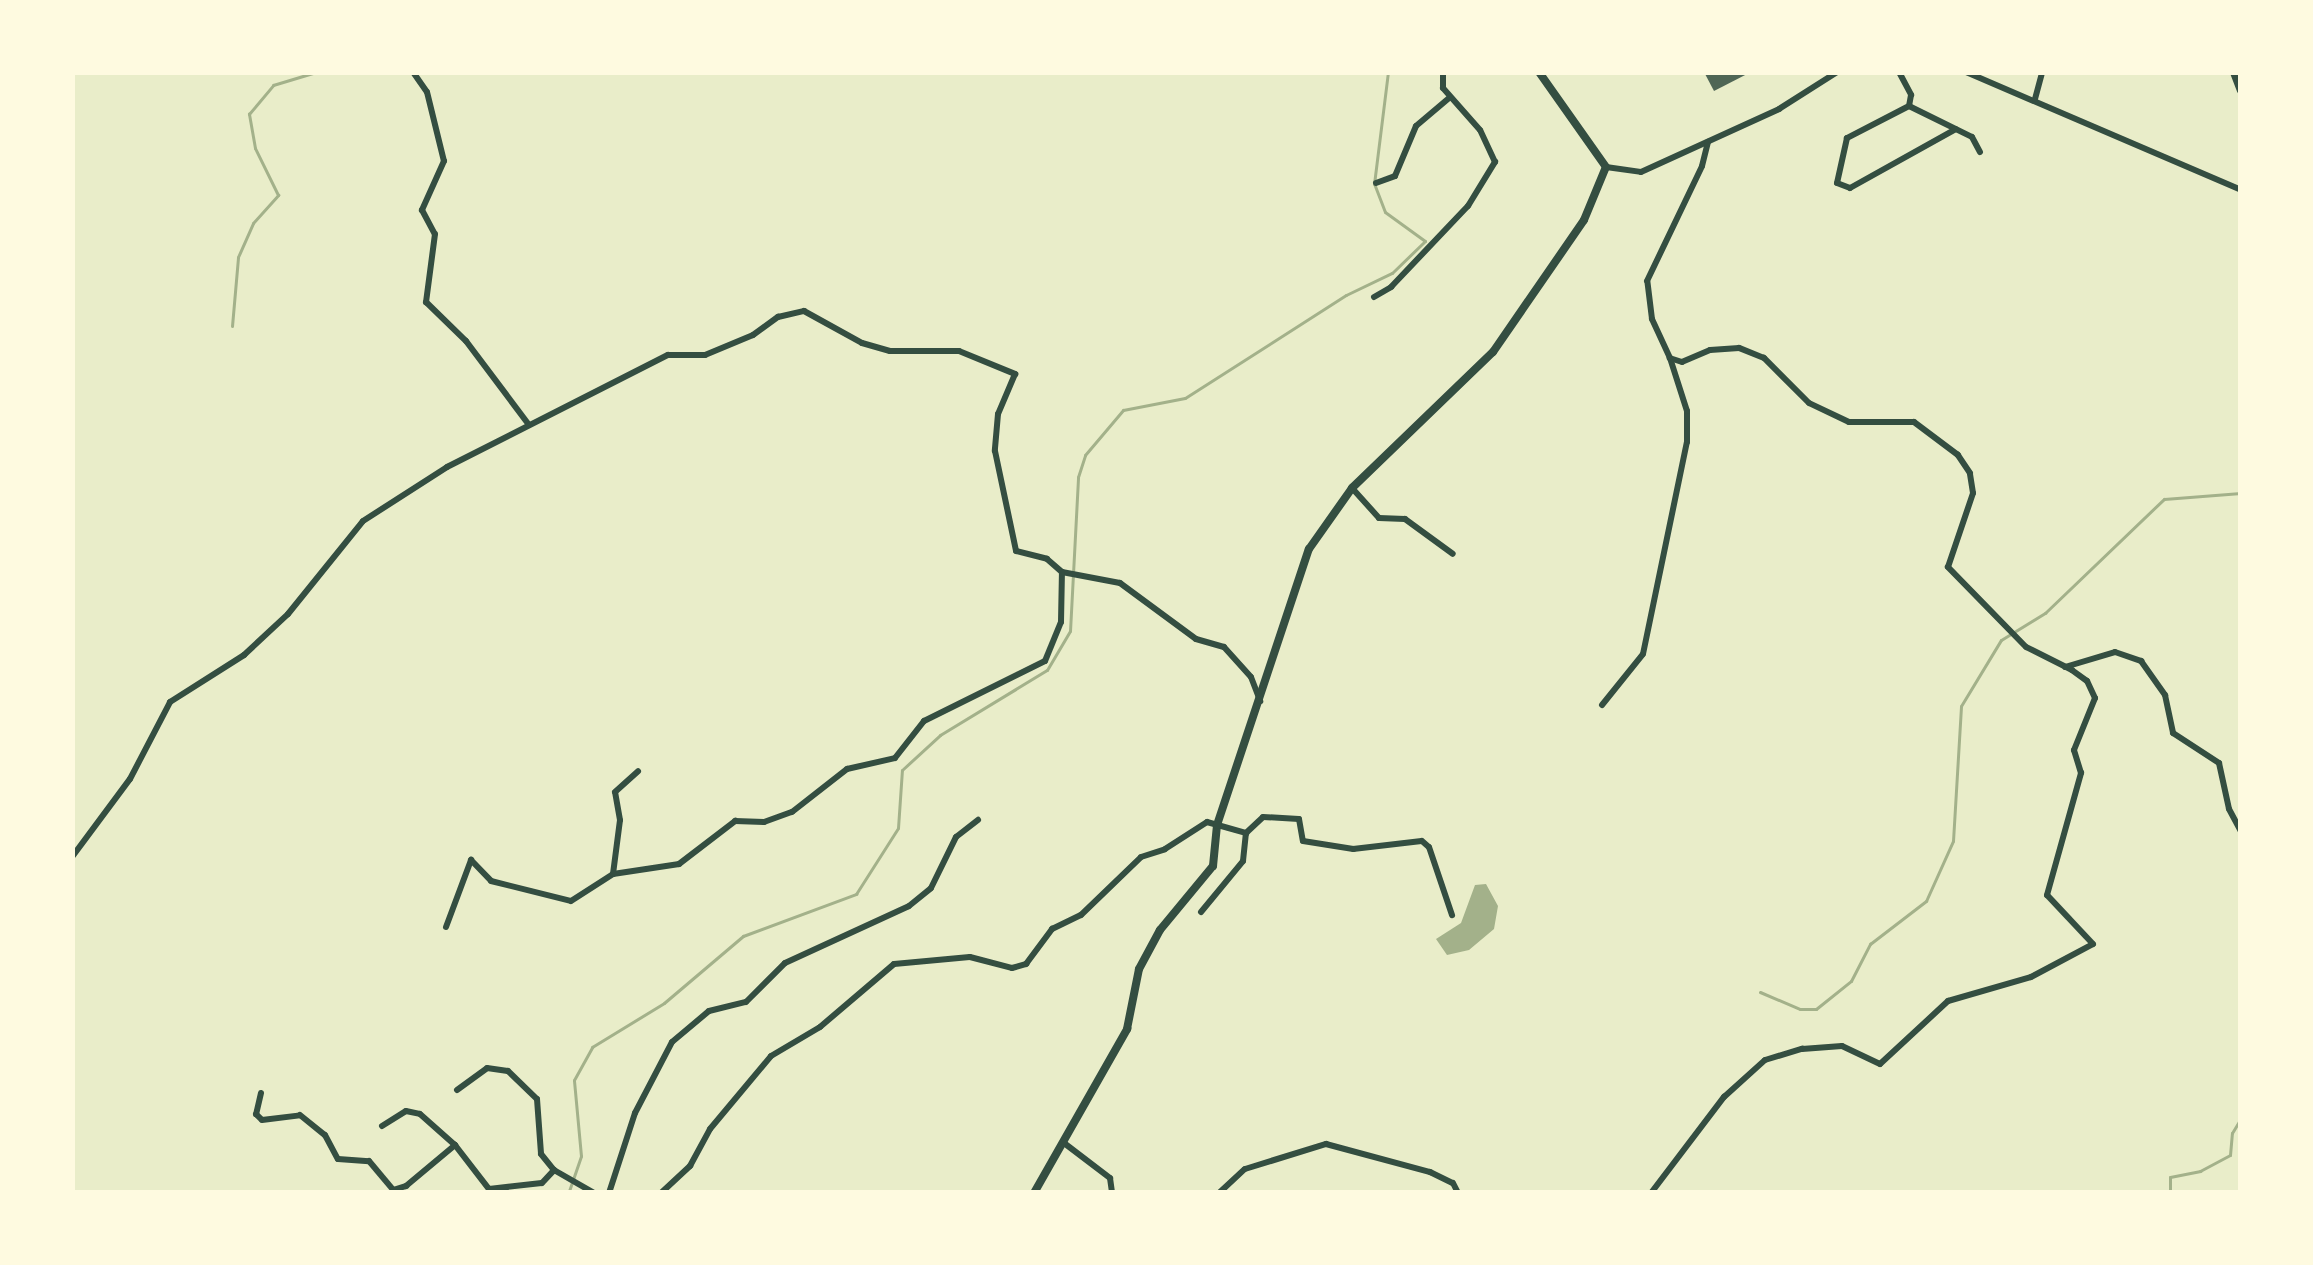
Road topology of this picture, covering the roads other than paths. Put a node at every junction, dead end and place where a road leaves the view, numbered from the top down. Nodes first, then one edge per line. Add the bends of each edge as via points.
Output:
1 (413, 72) edge
2 (1443, 72) edge
3 (1539, 72) edge
4 (1838, 72) edge
5 (1899, 72) edge
6 (1966, 72) edge
7 (2042, 72) edge
8 (2234, 72) edge
9 (2241, 90) edge
10 (1449, 98) junction
11 (2035, 100) junction
12 (1909, 106) junction
13 (1956, 129) junction
14 (1708, 142) junction
15 (1980, 152) dead end
16 (1606, 167) junction
17 (1376, 184) dead end
18 (2241, 190) edge
19 (1374, 296) dead end
20 (1670, 358) junction
21 (529, 424) junction
22 (1352, 488) junction
23 (1453, 554) dead end
24 (1062, 572) junction
25 (2064, 667) junction
26 (1261, 704) junction
27 (1602, 705) dead end
28 (638, 771) dead end
29 (978, 820) dead end
30 (1217, 825) junction
31 (2241, 832) edge
32 (1246, 833) junction
33 (72, 857) edge
34 (613, 874) junction
35 (1201, 912) dead end
36 (1452, 915) dead end
37 (446, 927) dead end
38 (457, 1090) dead end
39 (261, 1094) dead end
40 (382, 1126) dead end
41 (1061, 1141) junction
42 (455, 1144) junction
43 (554, 1170) junction
44 (408, 1189) edge
45 (594, 1193) edge
46 (609, 1193) edge
47 (661, 1193) edge
48 (1034, 1193) edge
49 (1112, 1193) edge
50 (1219, 1193) edge
51 (1458, 1193) edge
52 (1651, 1193) edge

1 - 21 street via 427,92 444,161 423,199 435,249 426,302
2 - 10 street
3 - 16 street
4 - 14 street
5 - 12 street
6 - 11 street
7 - 11 street
8 - 9 main road
10 - 17 street via 1416,126 1394,176
10 - 19 street via 1480,130 1495,162 1468,206
11 - 18 street
12 - 13 street
12 - 13 street via 1847,138 1837,183 1850,188
13 - 15 street
14 - 16 street via 1640,172
14 - 20 street via 1647,281 1652,319
16 - 22 street via 1584,220 1492,352
20 - 25 street via 1739,348 1764,358 1810,403 1849,422 1914,422 1958,455 1973,493 1948,567 2026,647
20 - 27 street via 1687,442 1643,654
21 - 24 street via 668,355 705,355 805,311 862,344 959,351 1015,374 998,415 995,451 1008,525 1016,551
21 - 33 street via 363,520 288,614 244,655 170,702 130,779
22 - 23 street via 1379,518 1405,519
22 - 26 street via 1309,549
24 - 26 street via 1120,583 1196,639 1225,647 1251,676
24 - 34 street via 1061,622 1045,661 1029,673 924,722 895,758 847,769 792,812 735,821 679,864
25 - 31 street via 2115,652 2141,661 2165,695 2173,733 2219,763
25 - 52 street via 2095,698 2074,750 2081,772 2047,896 2093,944 2031,977 1948,1001 1880,1064 1842,1046 1765,1060 1724,1097
26 - 30 street
28 - 34 street via 615,793
29 - 46 street via 956,837 931,888 909,905 785,963 746,1002 709,1011 672,1042 635,1113
30 - 32 street
30 - 41 street via 1213,866 1160,930 1139,969 1127,1029
30 - 47 street via 1208,822 1141,857 1081,915 1052,929 1026,964 970,957 894,964 820,1028 771,1056
32 - 35 street via 1243,860
32 - 36 street via 1263,818 1299,819 1303,841 1353,849 1422,842
34 - 37 street via 571,901 491,880 471,860
38 - 43 street via 487,1068 508,1071 537,1099 541,1154
39 - 44 street via 262,1120 300,1115 325,1135 338,1160 369,1161 393,1190
40 - 42 street via 406,1111 420,1114
41 - 48 street
41 - 49 street via 1110,1178
42 - 43 street via 489,1189 542,1183
42 - 44 street
43 - 45 street
50 - 51 street via 1245,1169 1326,1144 1430,1172

